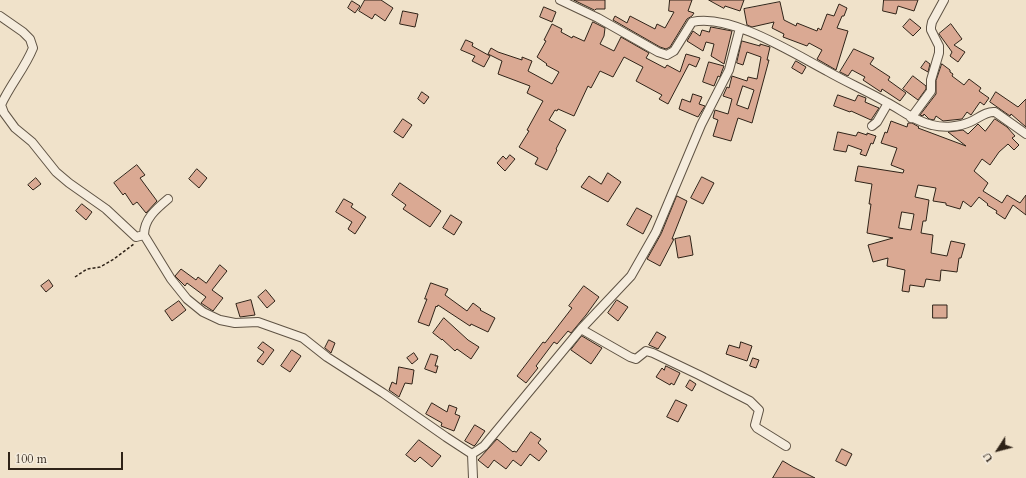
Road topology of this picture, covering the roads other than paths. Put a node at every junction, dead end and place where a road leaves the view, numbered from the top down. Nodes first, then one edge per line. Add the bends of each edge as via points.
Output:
1 (560, 0) edge
2 (944, 0) edge
3 (0, 16) edge
4 (740, 28) junction
5 (888, 103) junction
6 (911, 118) junction
7 (872, 126) dead end
8 (1026, 134) edge
9 (168, 199) dead end
10 (144, 235) junction
11 (581, 329) junction
12 (786, 446) dead end
13 (472, 454) junction
14 (473, 478) edge

1 - 4 street via 667,55 674,51 692,22 713,21
2 - 6 street via 931,27 939,46 939,53 931,80 931,91
3 - 10 street via 23,32 34,48 1,105 4,113 56,172 106,209 136,237
4 - 5 street via 790,51
4 - 11 street via 729,70 701,125 656,232 631,276
5 - 6 street
5 - 7 street
6 - 8 street via 933,126 947,127 970,122 989,111 995,112
9 - 10 street via 149,218 144,227
10 - 13 street via 170,279 187,299 203,312 220,320 258,322 303,338 327,357
11 - 12 street via 630,357 636,359 646,351 653,353 750,401 759,410 755,425 757,428
11 - 13 street via 484,446
13 - 14 street

